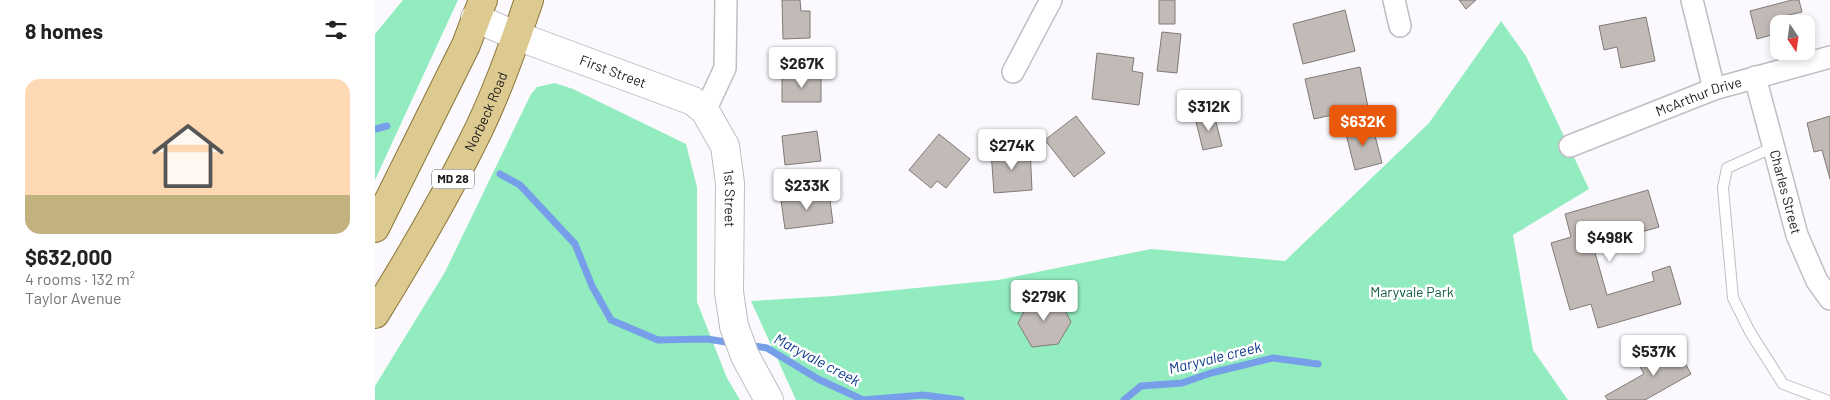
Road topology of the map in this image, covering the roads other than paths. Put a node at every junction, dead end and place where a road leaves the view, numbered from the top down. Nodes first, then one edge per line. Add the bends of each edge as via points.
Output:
1 (529, 0) edge
2 (727, 0) edge
3 (1051, 0) edge
4 (1394, 0) edge
5 (1692, 0) edge
6 (479, 9) edge
7 (1400, 26) dead end
8 (517, 36) junction
9 (1830, 57) edge
10 (1013, 72) dead end
11 (1755, 77) junction
12 (1714, 89) junction
13 (705, 111) junction
14 (1570, 146) dead end
15 (1773, 147) junction
16 (375, 228) edge
17 (1830, 299) edge
18 (375, 314) edge
19 (769, 400) edge
20 (1825, 400) edge

1 - 8 main road, MD 28
2 - 13 street via 725,68
3 - 10 street
4 - 7 street
5 - 12 street
6 - 8 street, First Street
6 - 16 main road via 466,45
8 - 13 street, First Street via 693,101
8 - 18 main road, Norbeck Road / MD 28 via 472,144
9 - 11 street, McArthur Drive
11 - 12 street, McArthur Drive
11 - 15 street, Charles Street
12 - 14 street, McArthur Drive
13 - 19 street, 1st Street via 725,146 730,183 729,292 734,326 745,356
15 - 17 street, Charles Street via 1797,234 1817,281
15 - 20 lane via 1727,168 1723,188 1733,298 1783,384

